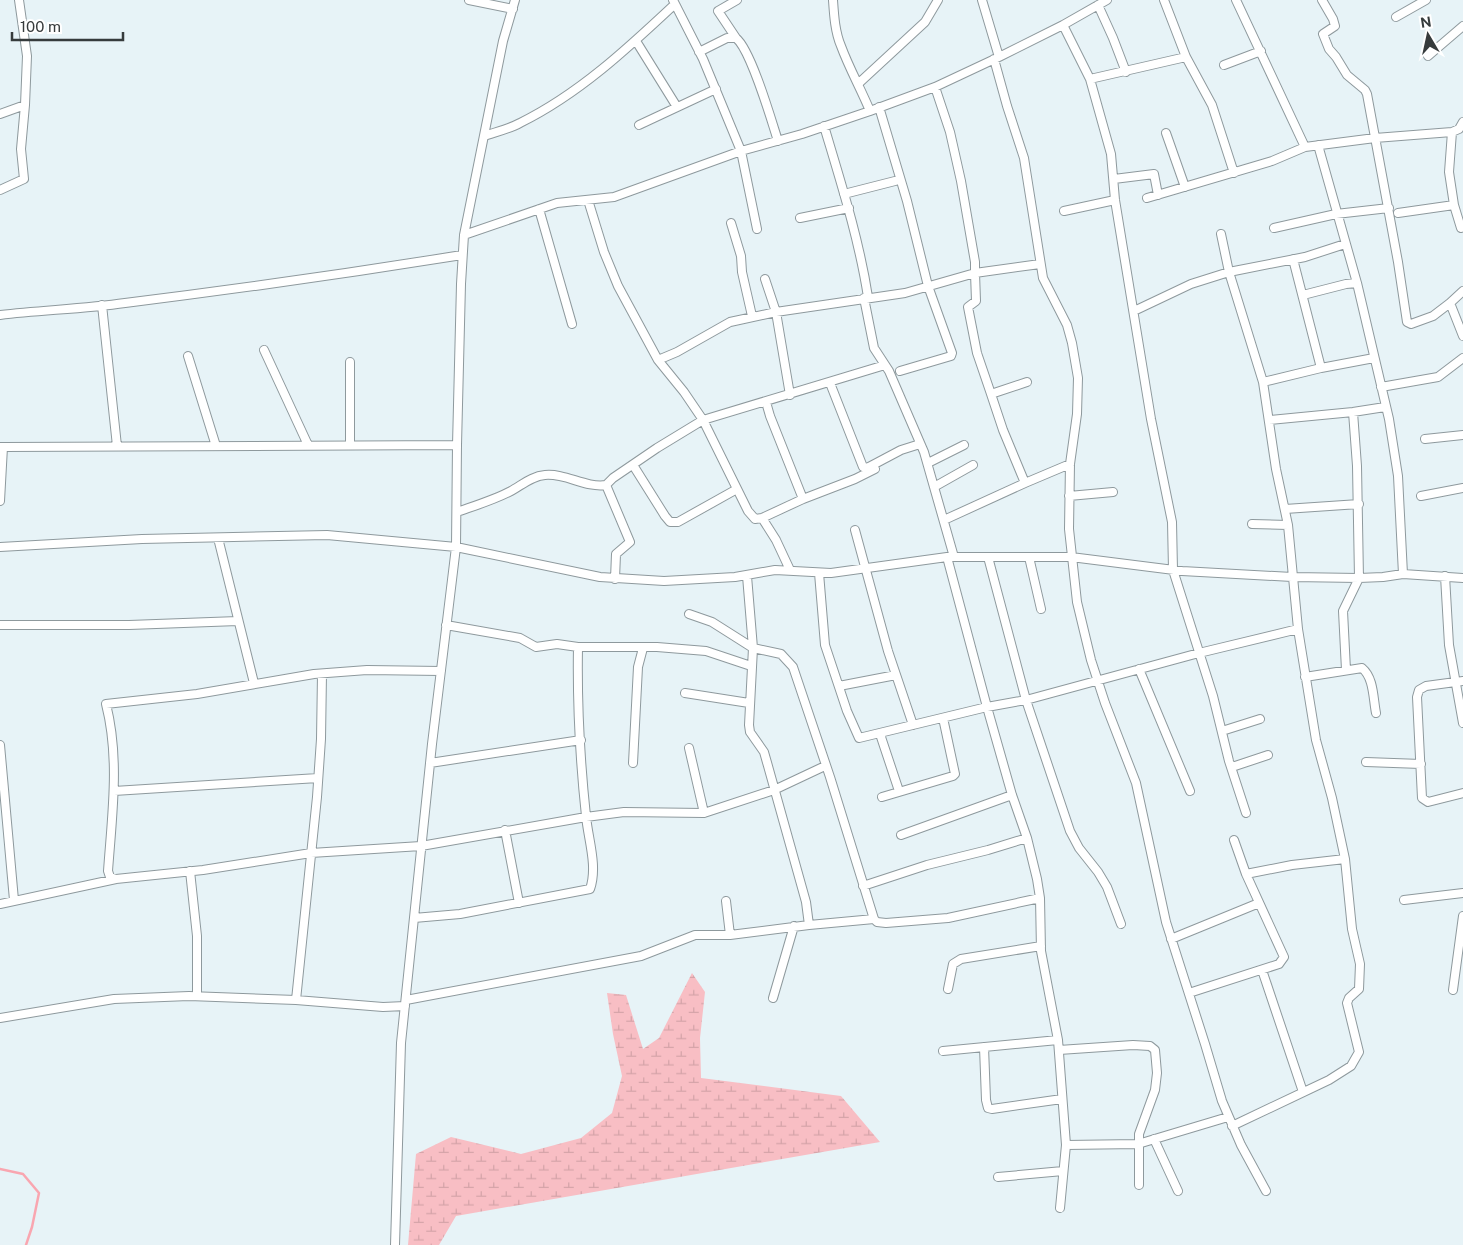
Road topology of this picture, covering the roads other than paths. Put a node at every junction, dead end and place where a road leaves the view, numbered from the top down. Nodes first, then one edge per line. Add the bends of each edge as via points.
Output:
1 (10, 0) edge
2 (469, 0) edge
3 (515, 0) edge
4 (737, 0) edge
5 (833, 0) edge
6 (938, 0) edge
7 (982, 0) edge
8 (1107, 0) edge
9 (1164, 0) edge
10 (1236, 0) edge
11 (1322, 0) edge
12 (1426, 0) edge
13 (18, 1) edge
14 (674, 2) edge
15 (1098, 5) junction
16 (513, 9) junction
17 (1396, 18) dead end
18 (1063, 26) junction
19 (1463, 26) edge
20 (736, 38) junction
21 (636, 41) junction
22 (1261, 51) junction
23 (699, 52) junction
24 (1428, 56) dead end
25 (1186, 57) junction
26 (996, 58) junction
27 (1224, 65) dead end
28 (1126, 72) junction
29 (1090, 79) junction
30 (859, 83) junction
31 (935, 86) junction
32 (716, 89) junction
33 (25, 105) junction
34 (678, 107) junction
35 (879, 107) junction
36 (870, 110) junction
37 (0, 114) edge
38 (1463, 122) edge
39 (639, 125) dead end
40 (824, 126) junction
41 (1452, 132) junction
42 (1166, 133) dead end
43 (484, 136) junction
44 (1375, 138) junction
45 (778, 141) junction
46 (1318, 146) junction
47 (1305, 147) junction
48 (741, 151) junction
49 (1234, 173) junction
50 (1114, 179) junction
51 (895, 181) dead end
52 (1185, 187) junction
53 (0, 190) edge
54 (844, 194) junction
55 (1158, 195) junction
56 (1148, 198) dead end
57 (588, 200) junction
58 (1115, 200) junction
59 (1454, 204) junction
60 (539, 208) junction
61 (849, 208) junction
62 (1389, 208) junction
63 (1064, 212) dead end
64 (1398, 213) dead end
65 (1336, 214) junction
66 (800, 218) dead end
67 (731, 223) dead end
68 (1274, 228) dead end
69 (1461, 228) dead end
70 (758, 229) dead end
71 (1221, 234) dead end
72 (464, 235) junction
73 (1345, 244) junction
74 (462, 255) junction
75 (1293, 259) junction
76 (1040, 264) junction
77 (1229, 272) junction
78 (974, 273) junction
79 (766, 279) dead end
80 (1357, 283) junction
81 (928, 286) junction
82 (1463, 291) edge
83 (1303, 296) junction
84 (866, 298) junction
85 (1450, 303) junction
86 (102, 305) junction
87 (1134, 311) junction
88 (776, 312) junction
89 (0, 315) edge
90 (752, 316) junction
91 (572, 324) dead end
92 (1463, 336) edge
93 (264, 350) dead end
94 (188, 356) dead end
95 (1374, 358) junction
96 (1463, 358) edge
97 (658, 360) junction
98 (350, 362) dead end
99 (885, 365) junction
100 (1321, 368) junction
101 (900, 371) dead end
102 (1026, 382) dead end
103 (1263, 382) junction
104 (830, 383) junction
105 (1381, 387) junction
106 (991, 394) junction
107 (790, 395) junction
108 (766, 402) junction
109 (1385, 407) junction
110 (1353, 412) junction
111 (703, 420) junction
112 (1269, 420) junction
113 (1463, 435) edge
114 (1424, 439) dead end
115 (920, 444) junction
116 (308, 445) junction
117 (350, 445) junction
118 (457, 445) junction
119 (964, 445) dead end
120 (117, 446) junction
121 (216, 446) junction
122 (1, 447) edge
123 (928, 463) junction
124 (1070, 464) junction
125 (633, 465) junction
126 (973, 465) dead end
127 (875, 469) dead end
128 (1025, 484) junction
129 (606, 485) junction
130 (934, 487) junction
131 (1463, 488) edge
132 (737, 489) junction
133 (1113, 492) dead end
134 (1069, 496) junction
135 (1421, 496) dead end
136 (803, 499) junction
137 (0, 501) edge
138 (1359, 504) junction
139 (1285, 509) junction
140 (456, 512) junction
141 (762, 518) junction
142 (944, 520) junction
143 (1252, 524) dead end
144 (1288, 525) junction
145 (855, 530) dead end
146 (218, 538) junction
147 (0, 547) edge
148 (456, 547) junction
149 (951, 557) junction
150 (988, 557) junction
151 (1028, 557) junction
152 (1071, 557) junction
153 (866, 569) junction
154 (790, 570) junction
155 (1173, 570) junction
156 (819, 573) junction
157 (1403, 574) junction
158 (747, 576) junction
159 (1445, 576) junction
160 (1292, 577) junction
161 (1359, 578) junction
162 (1463, 578) edge
163 (615, 579) junction
164 (1041, 609) dead end
165 (689, 614) dead end
166 (238, 621) junction
167 (0, 624) edge
168 (446, 625) junction
169 (1298, 630) junction
170 (578, 647) junction
171 (643, 648) junction
172 (753, 648) junction
173 (1200, 653) junction
174 (751, 666) junction
175 (1139, 669) junction
176 (1346, 670) junction
177 (441, 671) junction
178 (322, 674) junction
179 (896, 675) junction
180 (1305, 677) junction
181 (1097, 680) junction
182 (1460, 682) edge
183 (254, 683) junction
184 (839, 686) junction
185 (685, 693) dead end
186 (1026, 700) junction
187 (750, 703) junction
188 (987, 707) junction
189 (1376, 713) dead end
190 (943, 718) junction
191 (1260, 719) dead end
192 (1463, 723) edge
193 (913, 725) junction
194 (1222, 731) junction
195 (880, 734) junction
196 (581, 740) junction
197 (0, 745) edge
198 (689, 748) dead end
199 (1268, 755) dead end
200 (1366, 762) dead end
201 (430, 763) junction
202 (633, 763) dead end
203 (1421, 764) junction
204 (825, 766) junction
205 (1232, 767) junction
206 (318, 778) junction
207 (774, 790) junction
208 (114, 791) junction
209 (1190, 791) dead end
210 (899, 792) junction
211 (1463, 793) edge
212 (1012, 795) junction
213 (882, 797) dead end
214 (704, 813) junction
215 (1246, 813) dead end
216 (3, 814) edge
217 (586, 817) junction
218 (505, 830) junction
219 (901, 835) dead end
220 (1027, 838) junction
221 (1234, 840) dead end
222 (421, 846) junction
223 (311, 853) junction
224 (1344, 859) junction
225 (190, 871) junction
226 (1246, 874) junction
227 (116, 879) junction
228 (863, 886) junction
229 (1463, 893) edge
230 (1040, 898) junction
231 (14, 900) junction
232 (1404, 900) dead end
233 (726, 901) dead end
234 (519, 903) junction
235 (1259, 903) junction
236 (0, 904) edge
237 (1463, 916) edge
238 (414, 918) junction
239 (874, 919) junction
240 (809, 924) junction
241 (1121, 924) dead end
242 (794, 926) junction
243 (730, 934) junction
244 (1171, 938) junction
245 (1041, 946) junction
246 (1262, 970) junction
247 (948, 988) dead end
248 (1454, 990) dead end
249 (1189, 994) junction
250 (197, 996) junction
251 (773, 998) dead end
252 (296, 1000) junction
253 (405, 1003) junction
254 (0, 1018) edge
255 (1058, 1040) junction
256 (984, 1047) junction
257 (1059, 1050) junction
258 (943, 1052) dead end
259 (1303, 1092) junction
260 (1062, 1099) junction
261 (1228, 1117) junction
262 (1232, 1126) junction
263 (1154, 1139) junction
264 (1138, 1144) junction
265 (1066, 1146) junction
266 (1063, 1171) junction
267 (998, 1177) dead end
268 (1139, 1186) dead end
269 (1178, 1191) dead end
270 (1266, 1191) dead end
271 (1060, 1208) dead end
272 (395, 1245) edge

1 - 13 street
2 - 16 street
3 - 16 street
4 - 20 street via 718,11
5 - 30 street via 840,45
6 - 30 street via 925,22
7 - 26 street
8 - 15 street
9 - 25 street
10 - 22 street
11 - 44 street via 1335,26 1323,36 1347,76 1365,90
12 - 17 street
13 - 33 street via 27,56
14 - 21 street
14 - 23 street
15 - 18 street
15 - 28 street
16 - 43 street via 503,41
18 - 26 street
18 - 29 street
19 - 24 street
20 - 23 street via 727,38
20 - 45 street via 749,58
21 - 34 street
21 - 43 street via 595,76 544,110 518,124
22 - 27 street
22 - 47 street
23 - 32 street
25 - 28 street
25 - 49 street via 1212,105
26 - 31 street
26 - 76 street via 1024,158
28 - 29 street
29 - 50 street via 1111,154
30 - 36 street
31 - 35 street
31 - 78 street via 961,182 975,262
32 - 34 street
32 - 48 street
33 - 37 street
33 - 53 street via 21,149 24,179
34 - 39 street
35 - 36 street
35 - 81 street
36 - 40 street
38 - 41 street
40 - 45 street
40 - 54 street
41 - 44 street
41 - 59 street via 1449,172
42 - 52 street
43 - 72 street
44 - 46 street
44 - 62 street
45 - 48 street
46 - 47 street
46 - 65 street
47 - 49 street
48 - 57 street via 614,197
48 - 70 street
49 - 52 street
50 - 55 street via 1154,174
50 - 58 street
51 - 54 street
52 - 55 street
54 - 61 street
55 - 56 street
57 - 60 street
57 - 97 street via 618,286
58 - 63 street
58 - 87 street
59 - 64 street
59 - 69 street
60 - 72 street
60 - 91 street
61 - 66 street
61 - 84 street via 864,269
62 - 65 street
62 - 85 street via 1407,322 1411,324 1433,316
65 - 68 street
65 - 73 street
67 - 90 street
71 - 77 street
72 - 74 street
73 - 75 street
73 - 80 street
74 - 86 street via 331,276
74 - 118 street
75 - 77 street
75 - 83 street
76 - 78 street
76 - 124 street via 1046,284 1067,325 1078,378
77 - 87 street via 1192,284
77 - 103 street
78 - 81 street
78 - 106 street via 976,301 968,307 977,353
79 - 88 street
80 - 83 street
80 - 95 street
81 - 84 street via 905,293
81 - 101 street via 952,353 951,356
82 - 85 street
83 - 100 street
84 - 88 street
84 - 99 street via 874,348
85 - 92 street
86 - 89 street
86 - 120 street
87 - 155 street via 1172,522
88 - 90 street
88 - 107 street
90 - 97 street via 730,322
93 - 116 street
94 - 121 street
95 - 100 street
95 - 105 street
96 - 105 street via 1438,377
97 - 111 street
98 - 117 street
99 - 104 street
99 - 115 street
100 - 103 street
102 - 106 street
103 - 112 street
104 - 107 street
104 - 115 street via 863,467
105 - 109 street
106 - 128 street
107 - 108 street
108 - 111 street
108 - 136 street
109 - 110 street
109 - 157 street via 1398,476
110 - 112 street
110 - 138 street
111 - 125 street
111 - 132 street
112 - 139 street
113 - 114 street
115 - 123 street
116 - 117 street
116 - 121 street
117 - 118 street
118 - 140 street
119 - 123 street
120 - 121 street
120 - 122 street
122 - 137 street
123 - 130 street
124 - 128 street
124 - 134 street
125 - 129 street
125 - 132 street via 670,522 678,522
126 - 130 street
127 - 136 street
128 - 142 street
129 - 140 street via 539,475 511,491
129 - 163 street via 630,542 616,554
130 - 142 street
131 - 135 street
132 - 141 street via 748,511 755,519
133 - 134 street
134 - 152 street
136 - 141 street
138 - 139 street
138 - 161 street
139 - 144 street
140 - 148 street
141 - 154 street
142 - 149 street
143 - 144 street
144 - 160 street
145 - 153 street
146 - 147 street
146 - 148 street via 327,535
146 - 166 street
148 - 163 street
148 - 168 street
149 - 150 street
149 - 153 street
149 - 188 street
150 - 151 street
150 - 186 street
151 - 152 street
151 - 164 street
152 - 155 street
152 - 181 street via 1077,602
153 - 156 street
153 - 179 street
154 - 156 street
154 - 158 street via 763,571
155 - 160 street
155 - 173 street
156 - 184 street via 825,646
157 - 159 street
157 - 161 street
158 - 163 street via 664,581
158 - 172 street
159 - 162 street
159 - 182 street via 1449,645
160 - 161 street
160 - 169 street
161 - 176 street via 1343,610
165 - 172 street via 712,622
166 - 167 street via 129,625
166 - 183 street
168 - 170 street via 520,638 536,647 557,644
168 - 177 street
169 - 173 street
169 - 180 street
170 - 171 street
170 - 196 street
171 - 174 street via 706,651
171 - 202 street via 638,666
172 - 174 street
172 - 204 street via 781,654 793,667
173 - 175 street
173 - 194 street
174 - 187 street
175 - 181 street
175 - 209 street
176 - 180 street
176 - 189 street via 1362,668 1367,672
177 - 178 street via 367,670
177 - 201 street
178 - 183 street
178 - 206 street
179 - 184 street
179 - 193 street
180 - 224 street
181 - 186 street
181 - 244 street via 1136,783
182 - 192 street
182 - 203 street via 1426,686 1419,690
183 - 208 street via 198,694 106,704 115,773
184 - 195 street via 859,738
185 - 187 street
186 - 188 street
186 - 241 street via 1070,831 1107,887
187 - 207 street via 750,732 764,752
188 - 190 street
188 - 212 street
190 - 193 street
190 - 210 street via 956,774
191 - 194 street
193 - 195 street
194 - 205 street
195 - 210 street
196 - 201 street
196 - 217 street
197 - 216 street
198 - 214 street
199 - 205 street
200 - 203 street
201 - 222 street
203 - 211 street via 1422,798 1425,801
204 - 207 street
204 - 228 street
205 - 215 street
206 - 208 street
206 - 223 street
207 - 214 street
207 - 240 street via 806,902
208 - 227 street via 108,871 110,877
210 - 213 street
212 - 219 street
212 - 220 street
214 - 217 street via 624,812
216 - 231 street
217 - 218 street
217 - 234 street via 592,860 590,889
218 - 222 street
218 - 234 street
220 - 228 street
220 - 230 street
221 - 226 street
222 - 223 street
222 - 238 street
223 - 225 street
223 - 252 street
224 - 226 street
224 - 259 street via 1352,929 1360,964 1359,989 1349,998 1348,1008 1359,1052 1352,1066
225 - 227 street
225 - 250 street via 197,936
226 - 235 street
227 - 231 street
228 - 239 street
229 - 232 street
230 - 239 street via 948,918 886,923
230 - 245 street
231 - 236 street
233 - 243 street
234 - 238 street via 460,914
235 - 244 street
235 - 246 street via 1284,957 1279,964
237 - 248 street
238 - 253 street
239 - 240 street
240 - 242 street
242 - 243 street
242 - 251 street
243 - 253 street via 695,936 641,956
244 - 249 street
245 - 247 street via 961,960 953,964
245 - 255 street
246 - 249 street
246 - 259 street
249 - 261 street
250 - 252 street
250 - 254 street via 114,999
252 - 253 street via 384,1007
253 - 272 street
255 - 256 street
255 - 257 street
256 - 258 street
256 - 260 street via 988,1108
257 - 260 street
257 - 264 street via 1133,1045 1150,1046 1156,1050 1155,1090
259 - 262 street
260 - 265 street
261 - 262 street
261 - 263 street
262 - 270 street
263 - 264 street
263 - 269 street
264 - 265 street
264 - 268 street
265 - 266 street
266 - 267 street
266 - 271 street

